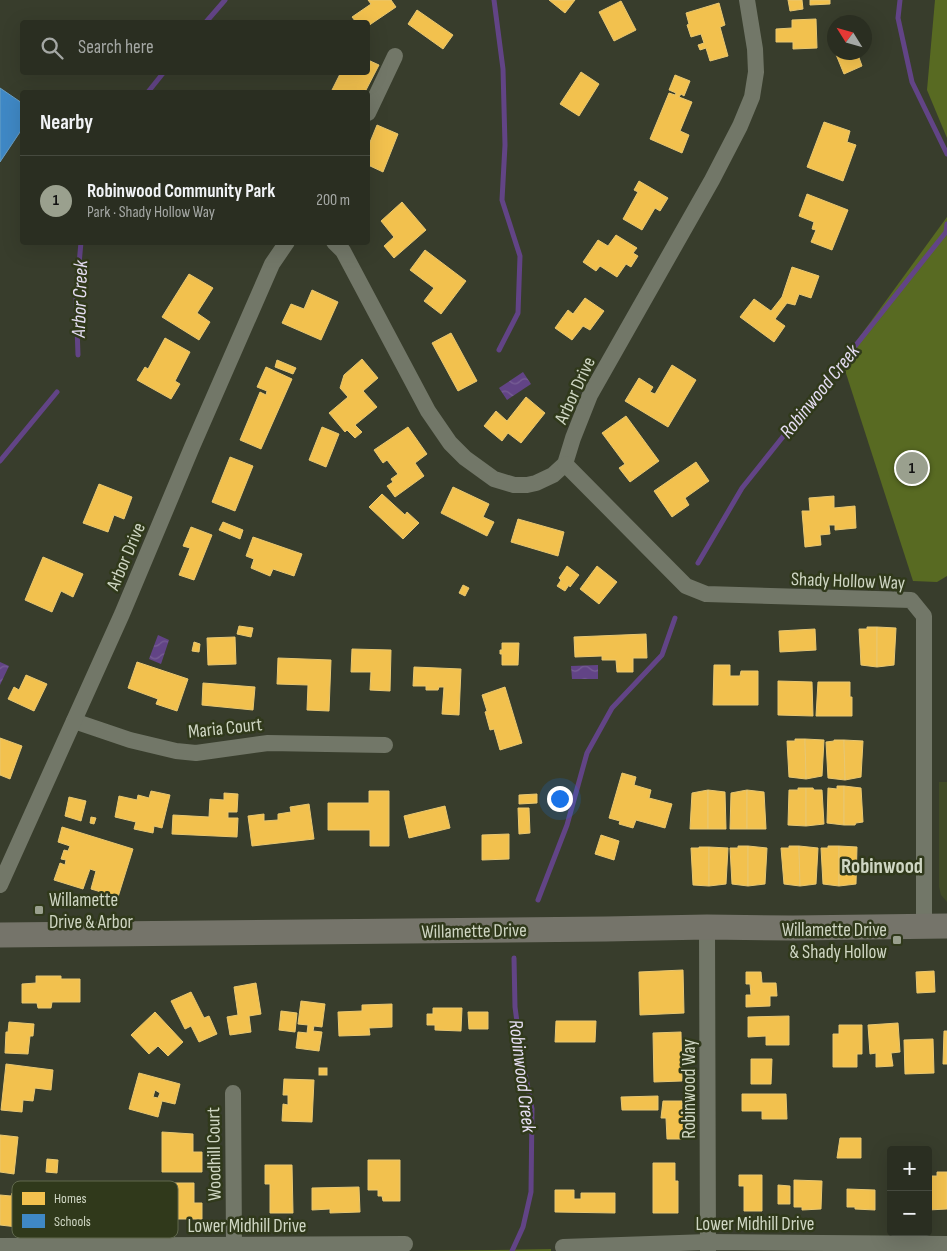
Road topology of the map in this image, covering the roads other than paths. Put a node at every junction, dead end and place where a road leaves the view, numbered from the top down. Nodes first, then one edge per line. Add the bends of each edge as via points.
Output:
1 (747, 0) edge
2 (394, 56) dead end
3 (370, 109) edge
4 (285, 245) edge
5 (337, 245) edge
6 (565, 464) junction
7 (74, 721) junction
8 (385, 745) dead end
9 (0, 885) edge
10 (936, 926) edge
11 (707, 927) junction
12 (0, 935) edge
13 (232, 1093) dead end
14 (405, 1244) dead end
15 (947, 1244) edge
16 (234, 1245) junction
17 (0, 1246) edge
18 (563, 1247) dead end
19 (708, 1247) edge

1 - 6 street, Arbor Drive via 755,49 752,97 712,180 590,395
2 - 3 street
4 - 7 street, Arbor Drive via 272,264
5 - 6 street via 428,411 460,453 494,478 514,485 536,483
6 - 10 street, Shady Hollow Way via 686,586 716,595 911,600 924,616
7 - 8 street, Maria Court via 130,740 196,753 268,742
7 - 9 street, Arbor Drive
10 - 11 main road, Willamette Drive
11 - 12 main road, Willamette Drive
11 - 19 street, Robinwood Way
13 - 16 street, Woodhill Court
14 - 16 street, Lower Midhill Drive
15 - 19 street, Lower Midhill Drive
16 - 17 street, Lower Midhill Drive
18 - 19 street, Lower Midhill Drive

